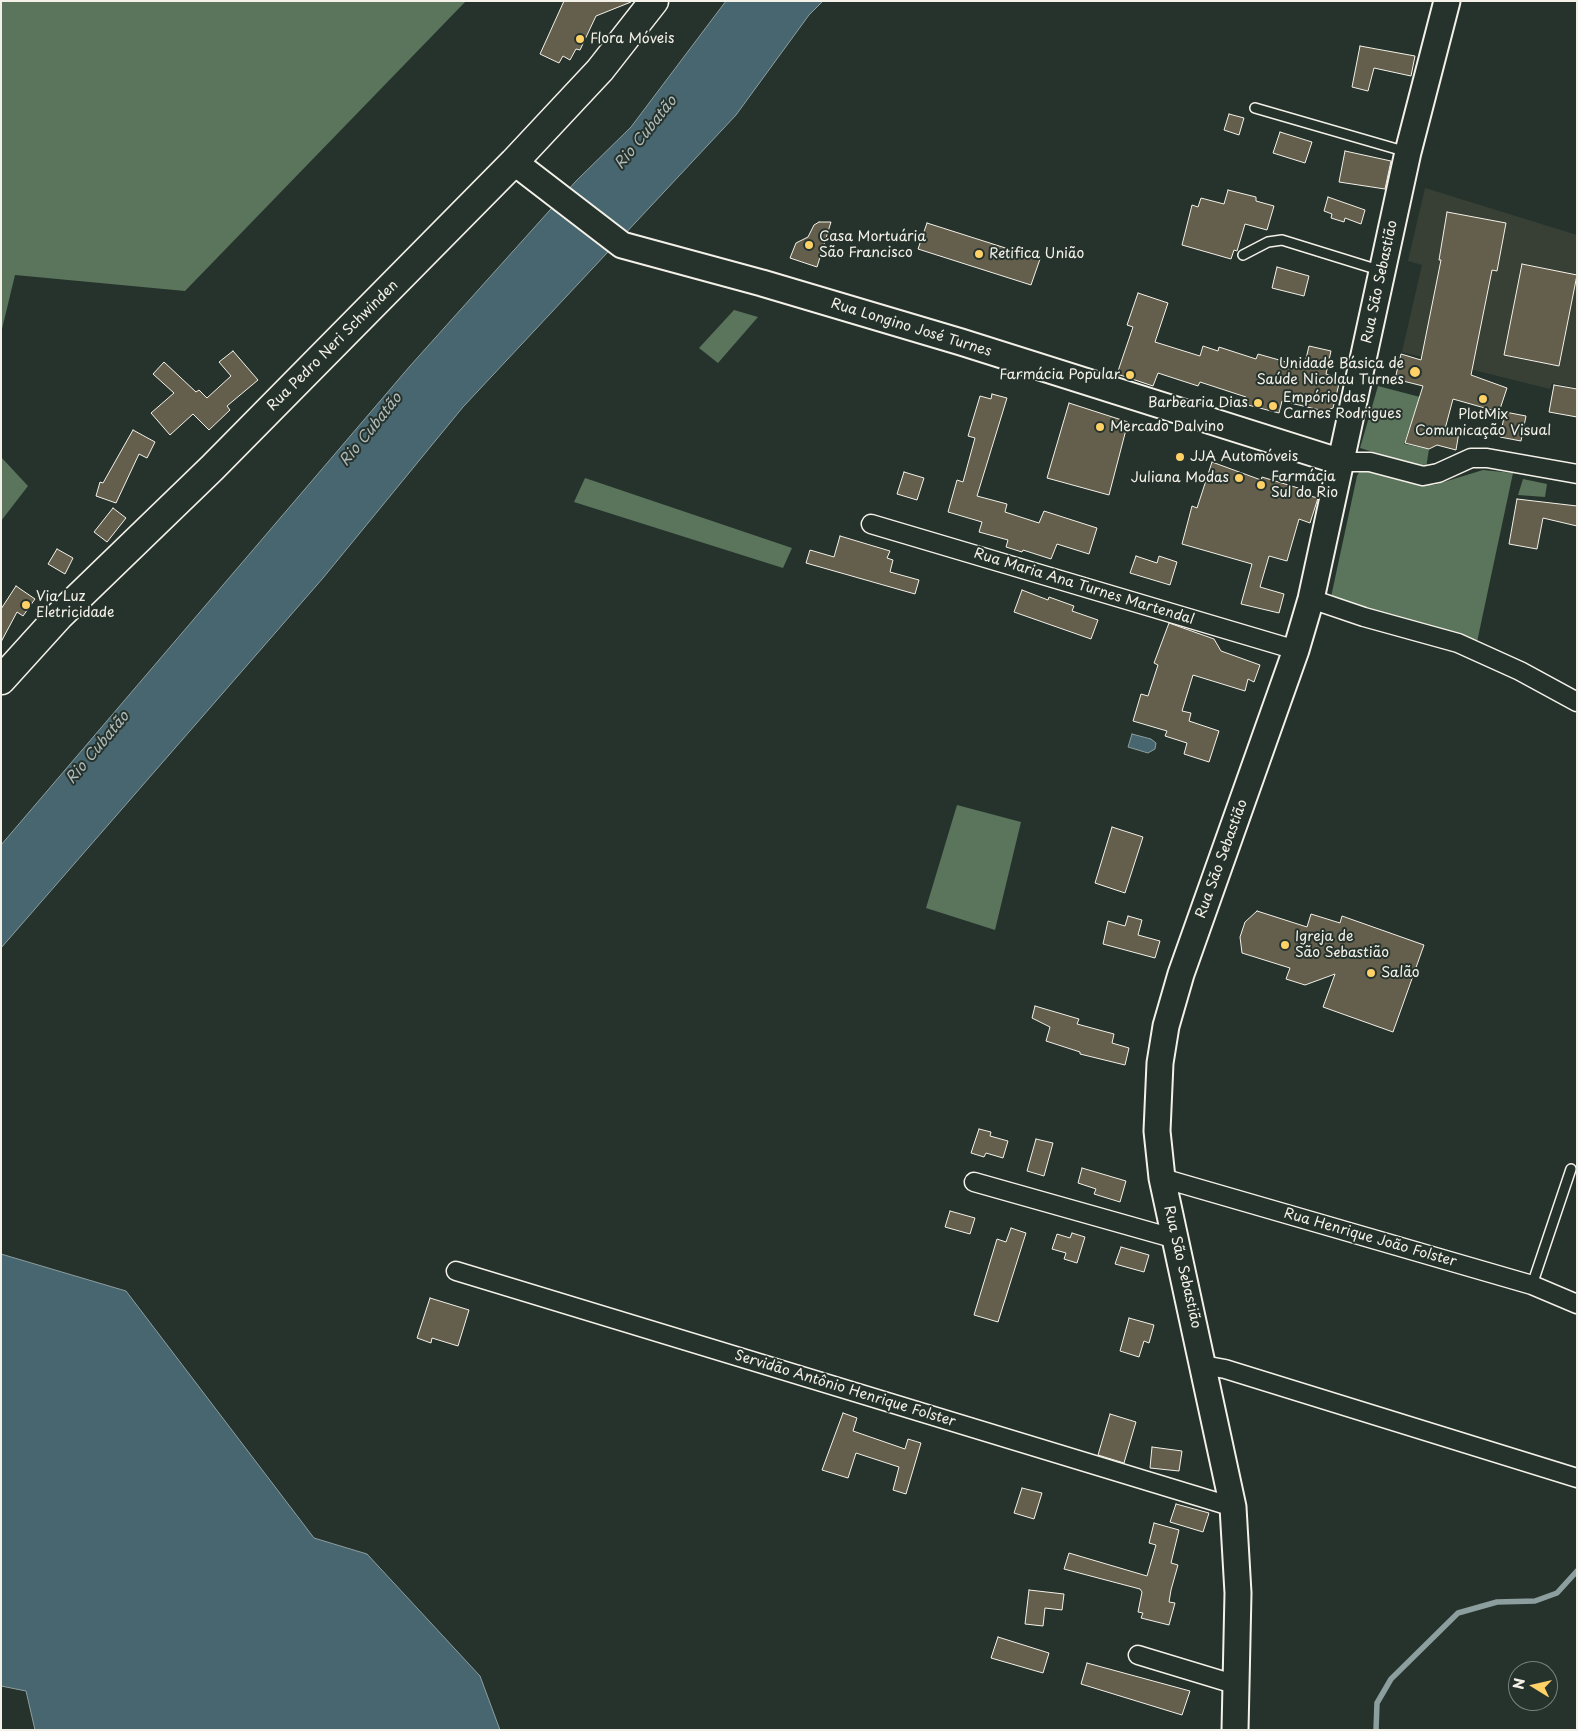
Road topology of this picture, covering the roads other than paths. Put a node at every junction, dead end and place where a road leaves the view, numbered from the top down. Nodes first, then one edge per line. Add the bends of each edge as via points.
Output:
1 (654, 1) edge
2 (1447, 1) edge
3 (1255, 108) dead end
4 (1408, 152) junction
5 (514, 162) junction
6 (1242, 255) dead end
7 (1382, 271) junction
8 (1341, 462) junction
9 (1577, 474) edge
10 (871, 524) dead end
11 (1311, 599) junction
12 (1296, 650) junction
13 (1, 680) edge
14 (1577, 702) edge
15 (1572, 1169) dead end
16 (1162, 1178) junction
17 (974, 1182) dead end
18 (1176, 1239) junction
19 (456, 1271) dead end
20 (1532, 1286) junction
21 (1577, 1304) edge
22 (1204, 1365) junction
23 (1577, 1478) edge
24 (1233, 1507) junction
25 (1138, 1655) dead end
26 (1237, 1685) junction
27 (1235, 1730) edge

1 - 5 highway, Rua Pedro Neri Schwinden via 600,70
2 - 4 main road, Rua São Sebastião
3 - 4 lane
4 - 7 main road, Rua São Sebastião
5 - 8 main road, Rua Longino José Turnes via 622,245 961,342
5 - 13 highway, Rua Pedro Neri Schwinden via 212,468 60,616
6 - 7 lane via 1268,242 1282,240
7 - 8 main road, Rua São Sebastião
8 - 9 street via 1370,462 1424,476 1471,458 1487,458
8 - 11 main road, Rua São Sebastião
10 - 12 street, Rua Maria Ana Turnes Martendal
11 - 12 main road, Rua São Sebastião
11 - 14 street via 1458,643
12 - 16 main road, Rua São Sebastião via 1168,1019 1158,1098 1158,1149
15 - 20 lane
16 - 18 main road, Rua São Sebastião
16 - 20 street, Rua Henrique João Folster
17 - 18 street
18 - 22 main road, Rua São Sebastião
19 - 24 street, Servidão Antônio Henrique Folster
20 - 21 street, Rua Henrique João Folster
22 - 23 street
22 - 24 main road, Rua São Sebastião
24 - 26 main road, Rua São Sebastião via 1238,1576
25 - 26 street
26 - 27 main road, Rua São Sebastião

